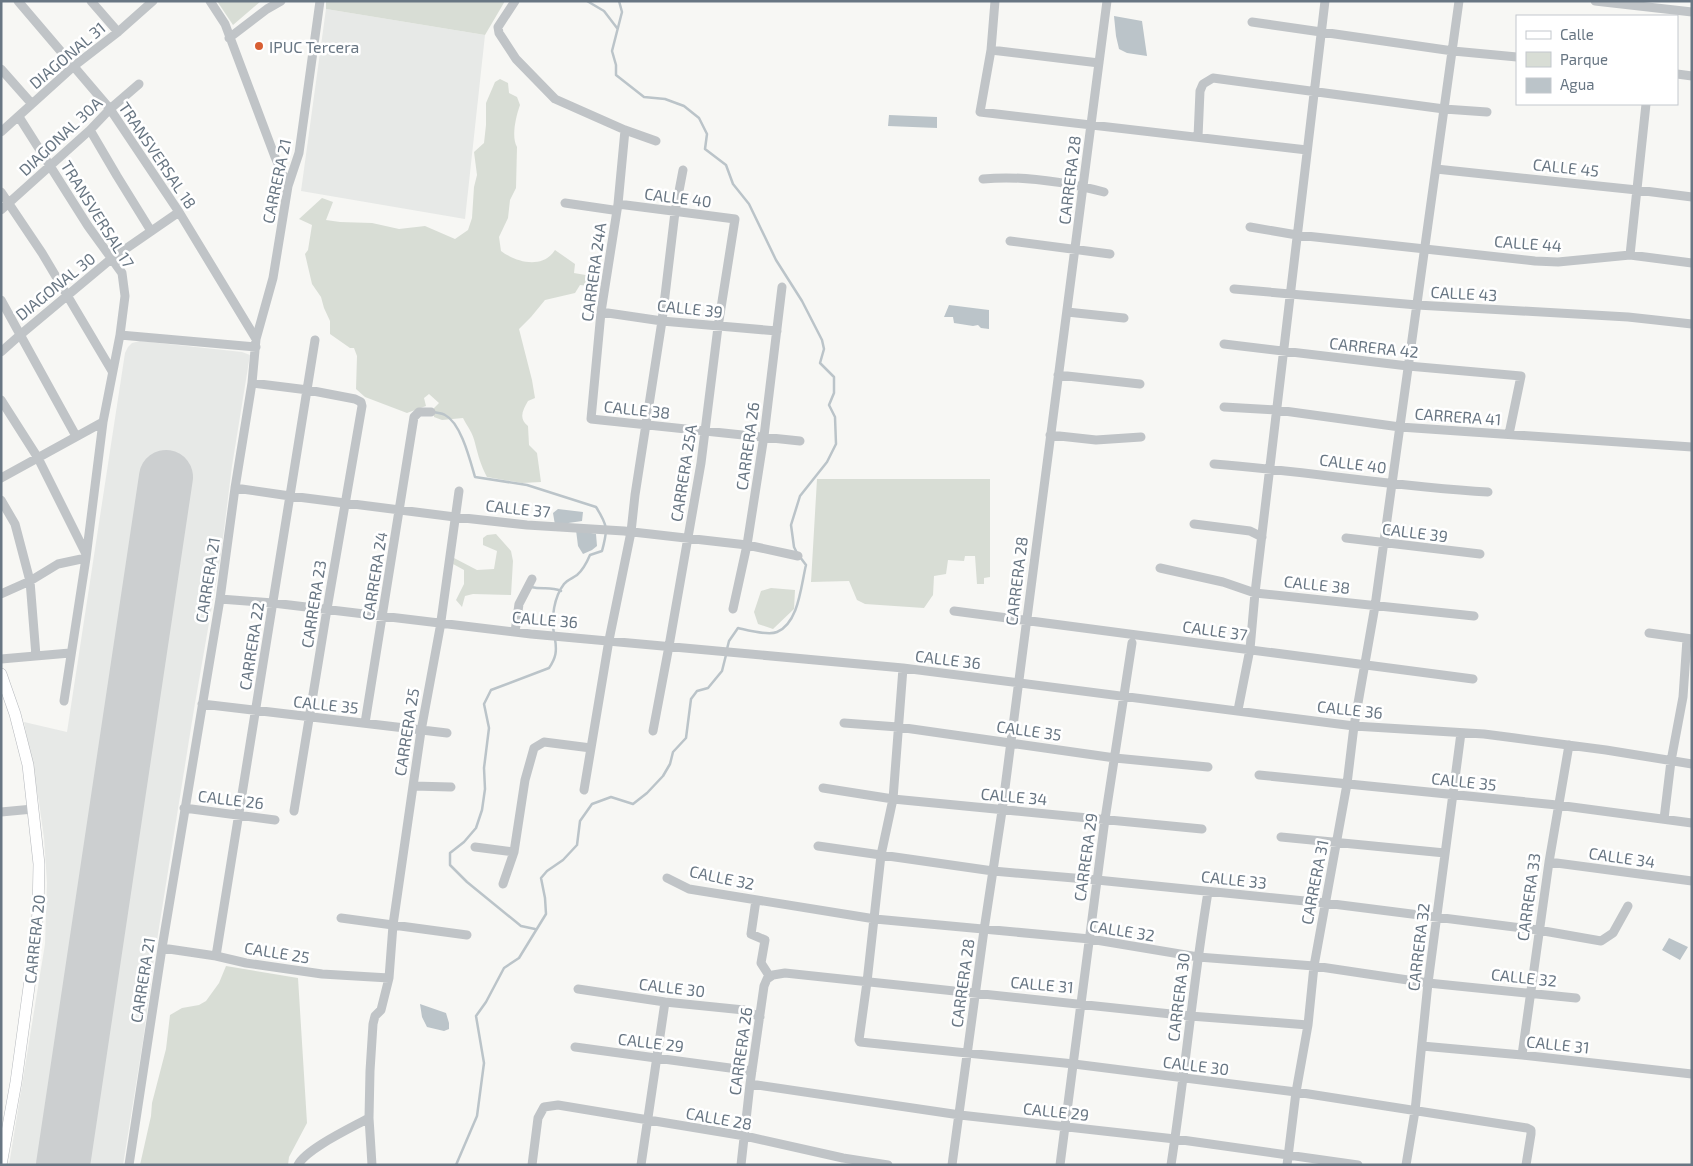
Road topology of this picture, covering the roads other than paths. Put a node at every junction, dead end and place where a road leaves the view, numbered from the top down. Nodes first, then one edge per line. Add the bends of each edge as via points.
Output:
1 (18, 1) edge
2 (91, 1) edge
3 (153, 1) edge
4 (210, 1) edge
5 (281, 1) edge
6 (320, 1) edge
7 (515, 1) edge
8 (995, 1) edge
9 (1325, 1) edge
10 (1460, 1) edge
11 (1595, 1) edge
12 (1105, 2) edge
13 (1656, 8) edge
14 (1692, 12) edge
15 (1252, 22) dead end
16 (1321, 31) junction
17 (118, 32) junction
18 (229, 38) junction
19 (991, 50) junction
20 (1453, 50) junction
21 (1516, 57) edge
22 (1099, 64) junction
23 (74, 66) junction
24 (1, 69) edge
25 (1678, 74) edge
26 (1692, 76) edge
27 (139, 84) dead end
28 (1314, 91) junction
29 (32, 104) junction
30 (1646, 105) edge
31 (1444, 108) junction
32 (110, 109) junction
33 (1487, 112) dead end
34 (19, 116) junction
35 (1091, 125) junction
36 (90, 130) junction
37 (625, 130) junction
38 (1, 132) edge
39 (1198, 137) junction
40 (656, 141) dead end
41 (1307, 150) junction
42 (50, 165) junction
43 (1436, 169) junction
44 (683, 170) dead end
45 (983, 179) dead end
46 (288, 186) junction
47 (1083, 187) junction
48 (1637, 190) junction
49 (1, 192) edge
50 (1104, 192) dead end
51 (1692, 197) edge
52 (565, 203) dead end
53 (5, 207) edge
54 (617, 207) junction
55 (179, 212) junction
56 (675, 212) junction
57 (735, 219) joint
58 (1250, 228) dead end
59 (151, 231) junction
60 (1297, 235) junction
61 (1010, 241) dead end
62 (1425, 248) junction
63 (1075, 249) junction
64 (1110, 254) dead end
65 (1630, 255) junction
66 (111, 259) junction
67 (1692, 263) edge
68 (782, 286) dead end
69 (1234, 289) dead end
70 (1290, 294) junction
71 (67, 297) junction
72 (1, 300) edge
73 (1417, 305) junction
74 (601, 312) junction
75 (1067, 312) junction
76 (1124, 318) dead end
77 (662, 321) junction
78 (1692, 324) edge
79 (718, 327) junction
80 (777, 331) junction
81 (20, 334) junction
82 (120, 335) junction
83 (315, 340) dead end
84 (256, 343) junction
85 (1224, 344) dead end
86 (1, 352) edge
87 (1284, 352) junction
88 (1408, 366) junction
89 (112, 371) junction
90 (1058, 375) junction
91 (252, 383) junction
92 (1140, 384) dead end
93 (308, 390) junction
94 (1, 400) edge
95 (1224, 407) dead end
96 (1277, 410) junction
97 (432, 412) dead end
98 (591, 419) joint
99 (103, 422) junction
100 (646, 425) junction
101 (1400, 427) junction
102 (705, 431) junction
103 (1509, 434) junction
104 (1050, 435) junction
105 (76, 436) junction
106 (764, 436) junction
107 (1141, 437) dead end
108 (800, 441) dead end
109 (1692, 447) edge
110 (38, 458) junction
111 (1214, 464) dead end
112 (1270, 468) junction
113 (1, 478) edge
114 (1392, 483) junction
115 (236, 488) junction
116 (459, 491) dead end
117 (1488, 492) dead end
118 (290, 496) junction
119 (1, 500) edge
120 (345, 502) junction
121 (400, 510) junction
122 (456, 517) junction
123 (1194, 524) dead end
124 (627, 532) junction
125 (1262, 537) junction
126 (1346, 538) dead end
127 (688, 539) junction
128 (1384, 544) junction
129 (747, 545) junction
130 (1480, 554) dead end
131 (86, 556) junction
132 (798, 556) dead end
133 (1160, 568) dead end
134 (532, 579) dead end
135 (30, 581) junction
136 (1255, 593) junction
137 (1, 594) edge
138 (220, 599) junction
139 (273, 603) junction
140 (1375, 606) junction
141 (327, 609) junction
142 (733, 609) dead end
143 (954, 611) dead end
144 (383, 616) junction
145 (1474, 616) dead end
146 (1026, 621) junction
147 (440, 622) junction
148 (515, 632) junction
149 (1649, 633) dead end
150 (1690, 639) edge
151 (610, 640) junction
152 (1132, 643) dead end
153 (670, 646) junction
154 (1250, 649) junction
155 (70, 653) junction
156 (36, 656) junction
157 (1, 659) edge
158 (1364, 665) junction
159 (903, 668) junction
160 (1, 674) edge
161 (1473, 679) dead end
162 (1018, 682) junction
163 (1124, 696) junction
164 (1687, 697) edge
165 (64, 701) dead end
166 (202, 704) junction
167 (1238, 710) junction
168 (256, 711) junction
169 (310, 717) junction
170 (365, 723) junction
171 (844, 723) dead end
172 (1354, 726) junction
173 (898, 727) junction
174 (421, 731) junction
175 (653, 731) dead end
176 (447, 733) dead end
177 (1461, 733) junction
178 (1010, 743) junction
179 (1569, 745) junction
180 (591, 748) junction
181 (1115, 758) junction
182 (1671, 760) junction
183 (1692, 764) edge
184 (1208, 767) dead end
185 (1259, 775) dead end
186 (1347, 784) junction
187 (413, 786) junction
188 (451, 787) dead end
189 (824, 788) dead end
190 (584, 790) dead end
191 (1452, 795) junction
192 (893, 799) junction
193 (1558, 805) junction
194 (33, 808) junction
195 (184, 808) junction
196 (294, 811) dead end
197 (1002, 811) junction
198 (1, 812) edge
199 (239, 816) junction
200 (1105, 819) junction
201 (1664, 819) junction
202 (275, 820) dead end
203 (1692, 823) edge
204 (1202, 829) dead end
205 (1281, 837) dead end
206 (1337, 843) junction
207 (818, 846) dead end
208 (475, 847) dead end
209 (514, 852) junction
210 (1445, 853) junction
211 (882, 855) junction
212 (1548, 862) junction
213 (993, 871) junction
214 (668, 878) dead end
215 (1097, 880) junction
216 (1692, 881) edge
217 (503, 884) dead end
218 (1208, 892) junction
219 (756, 900) junction
220 (1325, 903) junction
221 (1628, 906) dead end
222 (1436, 917) junction
223 (341, 918) dead end
224 (875, 920) junction
225 (394, 925) junction
226 (984, 930) junction
227 (1538, 930) junction
228 (467, 936) dead end
229 (1090, 939) junction
230 (162, 948) junction
231 (216, 956) junction
232 (1198, 957) junction
233 (1314, 966) junction
234 (771, 976) junction
235 (389, 978) junction
236 (867, 982) junction
237 (1428, 983) junction
238 (578, 990) dead end
239 (975, 993) junction
240 (1530, 993) junction
241 (1576, 998) dead end
242 (665, 1002) junction
243 (1081, 1003) junction
244 (1190, 1016) junction
245 (760, 1017) junction
246 (1308, 1025) junction
247 (1422, 1046) junction
248 (575, 1047) dead end
249 (968, 1052) junction
250 (1522, 1055) junction
251 (657, 1058) junction
252 (1074, 1064) junction
253 (752, 1071) junction
254 (1692, 1074) edge
255 (1184, 1079) junction
256 (750, 1084) junction
257 (1296, 1092) junction
258 (1415, 1111) junction
259 (960, 1115) junction
260 (369, 1118) junction
261 (648, 1121) junction
262 (1065, 1127) junction
263 (745, 1136) junction
264 (1175, 1139) junction
265 (1289, 1154) junction
266 (842, 1161) edge
267 (534, 1164) edge
268 (1, 1165) edge
269 (129, 1165) edge
270 (298, 1165) edge
271 (372, 1165) edge
272 (641, 1165) edge
273 (741, 1165) edge
274 (888, 1165) edge
275 (952, 1165) edge
276 (1060, 1165) edge
277 (1172, 1165) edge
278 (1287, 1165) edge
279 (1358, 1165) edge
280 (1406, 1165) edge
281 (1526, 1165) edge

1 - 23 street, TRANSVERSAL 18
2 - 17 street
3 - 17 street, DIAGONAL 31
4 - 18 street via 225,24
5 - 18 street
6 - 46 street, CARRERA 21 via 299,153
7 - 37 street via 498,27 516,59 555,99
8 - 19 street
9 - 16 street
10 - 20 street, CARRERA 31
11 - 13 street
12 - 22 street, CARRERA 28
13 - 14 street
15 - 16 street
16 - 20 street
16 - 28 street
17 - 23 street, DIAGONAL 31
18 - 46 street
19 - 22 street
19 - 35 street via 980,112
20 - 21 street
20 - 31 street, CARRERA 31
22 - 35 street, CARRERA 28
23 - 29 street, DIAGONAL 31
23 - 32 street, TRANSVERSAL 18
24 - 29 street
25 - 26 street
27 - 32 street, DIAGONAL 30A
28 - 31 street
28 - 39 street via 1213,78 1203,84 1200,91
28 - 41 street
29 - 34 street, DIAGONAL 31
30 - 48 street
31 - 33 street
31 - 43 street, CARRERA 31
32 - 36 street, DIAGONAL 30A
32 - 55 street, TRANSVERSAL 18
34 - 38 street, DIAGONAL 31
34 - 42 street, TRANSVERSAL 17
35 - 39 street
35 - 47 street, CARRERA 28
36 - 42 street, DIAGONAL 30A
36 - 59 street
37 - 40 street
37 - 54 street, CARRERA 24A
39 - 41 street
41 - 60 street
42 - 53 street, DIAGONAL 30A
42 - 66 street, TRANSVERSAL 17
43 - 48 street, CALLE 45
43 - 62 street, CARRERA 31
44 - 56 street
45 - 47 street via 1007,177
46 - 84 street, CARRERA 21 via 273,278
47 - 50 street
47 - 63 street, CARRERA 28
48 - 51 street, CALLE 45
48 - 65 street
49 - 53 street
52 - 54 street, CALLE 40 via 613,210
53 - 71 street via 42,253
54 - 56 street, CALLE 40
54 - 74 street, CARRERA 24A
55 - 59 street, DIAGONAL 30
55 - 84 street, TRANSVERSAL 18
56 - 57 street, CALLE 40
56 - 77 street
57 - 79 street, CARRERA 25A
58 - 60 street, CALLE 44
59 - 66 street, DIAGONAL 30
60 - 62 street, CALLE 44
60 - 70 street
61 - 63 street
62 - 65 street, CALLE 44 via 1558,262
62 - 73 street, CARRERA 31
63 - 64 street
63 - 75 street, CARRERA 28
65 - 67 street, CALLE 44
66 - 71 street, DIAGONAL 30
66 - 82 street, TRANSVERSAL 17 via 122,273 125,296
68 - 80 street, CARRERA 26
69 - 70 street, CALLE 43
70 - 73 street, CALLE 43
70 - 87 street
71 - 81 street, DIAGONAL 30
71 - 89 street
72 - 81 street
73 - 78 street, CALLE 43 via 1628,317
73 - 88 street, CARRERA 31
74 - 77 street, CALLE 39
74 - 98 street, CARRERA 24A
75 - 76 street
75 - 90 street, CARRERA 28
77 - 79 street, CALLE 39
77 - 100 street
79 - 80 street, CALLE 39
79 - 102 street, CARRERA 25A
80 - 106 street, CARRERA 26
81 - 86 street, DIAGONAL 30
81 - 105 street
82 - 84 street
82 - 89 street, TRANSVERSAL 17
83 - 93 street, CARRERA 22
84 - 91 street, CARRERA 21
85 - 87 street, CARRERA 42
87 - 88 street, CARRERA 42
87 - 96 street
88 - 101 street, CARRERA 31
88 - 103 street, CARRERA 42 via 1521,376
89 - 99 street, TRANSVERSAL 17
90 - 92 street
90 - 104 street, CARRERA 28
91 - 93 street
91 - 115 street, CARRERA 21
93 - 118 street, CARRERA 22
93 - 120 street, CARRERA 23 via 355,399 362,406
94 - 110 street
95 - 96 street, CARRERA 41
96 - 101 street, CARRERA 41
96 - 112 street
97 - 121 street, CARRERA 24 via 419,412 414,417
98 - 100 street, CALLE 38
99 - 105 street
99 - 131 street, TRANSVERSAL 17
100 - 102 street, CALLE 38
100 - 124 street
101 - 103 street, CARRERA 41
101 - 114 street, CARRERA 31
102 - 106 street, CALLE 38
102 - 127 street, CARRERA 25A
103 - 109 street, CARRERA 41
104 - 107 street via 1096,440
104 - 146 street, CARRERA 28
105 - 110 street
106 - 108 street, CALLE 38
106 - 129 street, CARRERA 26
110 - 113 street
110 - 131 street
111 - 112 street, CALLE 40
112 - 114 street, CALLE 40
112 - 125 street
114 - 117 street, CALLE 40
114 - 128 street, CARRERA 31
115 - 118 street, CALLE 37
115 - 138 street, CARRERA 21
116 - 122 street, CARRERA 25
118 - 120 street, CALLE 37
118 - 139 street, CARRERA 22
119 - 135 street via 15,524
120 - 121 street, CALLE 37
120 - 141 street, CARRERA 23
121 - 122 street, CALLE 37
121 - 144 street, CARRERA 24
122 - 124 street, CALLE 37
122 - 147 street, CARRERA 25
123 - 125 street via 1250,531
124 - 127 street, CALLE 37
124 - 151 street
125 - 136 street
126 - 128 street, CALLE 39
127 - 129 street, CALLE 37
127 - 153 street, CARRERA 25A
128 - 130 street, CALLE 39
128 - 140 street, CARRERA 31
129 - 132 street, CALLE 37
129 - 142 street, CARRERA 26
131 - 135 street via 58,564
131 - 155 street, TRANSVERSAL 17
133 - 136 street, CALLE 38
134 - 148 street via 519,604
135 - 137 street
135 - 156 street
136 - 140 street, CALLE 38
136 - 154 street
138 - 139 street, CALLE 36
138 - 166 street, CARRERA 21
139 - 141 street, CALLE 36
139 - 168 street, CARRERA 22
140 - 145 street, CALLE 38
140 - 158 street, CARRERA 31
141 - 144 street, CALLE 36
141 - 169 street, CARRERA 23
143 - 146 street, CALLE 37
144 - 147 street, CALLE 36
144 - 170 street, CARRERA 24
146 - 154 street, CALLE 37
146 - 162 street, CARRERA 28
147 - 148 street, CALLE 36
147 - 174 street, CARRERA 25
148 - 151 street, CALLE 36
149 - 150 street
150 - 164 street
151 - 153 street, CALLE 36
151 - 180 street
152 - 163 street, CARRERA 29
153 - 159 street, CALLE 36
153 - 175 street, CARRERA 25A
154 - 158 street, CALLE 37
154 - 167 street
155 - 156 street
155 - 165 street, TRANSVERSAL 17
156 - 157 street
158 - 161 street, CALLE 37
158 - 172 street, CARRERA 31
159 - 162 street, CALLE 36
159 - 173 street
160 - 194 main road, CARRERA 20 via 28,765
162 - 163 street, CALLE 36
162 - 178 street, CARRERA 28
163 - 167 street, CALLE 36
163 - 181 street, CARRERA 29
164 - 182 street
166 - 168 street, CALLE 35
166 - 195 street, CARRERA 21
167 - 172 street, CALLE 36
168 - 169 street, CALLE 35
168 - 199 street, CARRERA 22
169 - 170 street, CALLE 35
169 - 196 street, CARRERA 23
170 - 174 street, CALLE 35
171 - 173 street, CALLE 35
172 - 177 street, CALLE 36
172 - 186 street, CARRERA 31
173 - 178 street, CALLE 35
173 - 192 street
174 - 176 street, CALLE 35
174 - 187 street, CARRERA 25
177 - 179 street, CALLE 36
177 - 191 street, CARRERA 32
178 - 181 street, CALLE 35
178 - 197 street, CARRERA 28
179 - 182 street, CALLE 36
179 - 193 street, CARRERA 33
180 - 190 street
180 - 209 street via 544,742 534,748 525,780
181 - 184 street, CALLE 35
181 - 200 street, CARRERA 29
182 - 183 street, CALLE 36
182 - 201 street
185 - 186 street, CALLE 35
186 - 191 street, CALLE 35
186 - 206 street, CARRERA 31
187 - 188 street
187 - 225 street, CARRERA 25
189 - 192 street, CALLE 34
191 - 193 street, CALLE 35
191 - 210 street, CARRERA 32
192 - 197 street, CALLE 34
192 - 211 street
193 - 201 street, CALLE 35
193 - 212 street, CARRERA 33
194 - 198 street
194 - 268 main road, CARRERA 20 via 39,864 38,913 16,1082
195 - 199 street, CALLE 26
195 - 230 street, CARRERA 21
197 - 200 street, CALLE 34
197 - 213 street, CARRERA 28
199 - 202 street, CALLE 26
199 - 231 street, CARRERA 22
200 - 204 street, CALLE 34
200 - 215 street, CARRERA 29
201 - 203 street, CALLE 35
205 - 206 street
206 - 210 street
206 - 220 street, CARRERA 31
207 - 211 street, CALLE 33
208 - 209 street
209 - 217 street
210 - 222 street, CARRERA 32
211 - 213 street, CALLE 33
211 - 224 street
212 - 216 street, CALLE 34
212 - 227 street, CARRERA 33
213 - 215 street, CALLE 33
213 - 226 street, CARRERA 28
214 - 219 street, CALLE 32 via 689,889
215 - 218 street, CALLE 33
215 - 229 street, CARRERA 29
218 - 220 street, CALLE 33
218 - 232 street, CARRERA 30
219 - 224 street, CALLE 32
219 - 234 street via 751,934 765,940 761,963
220 - 222 street, CALLE 33
220 - 233 street, CARRERA 31
221 - 227 street, CALLE 33 via 1613,933 1601,941
222 - 227 street, CALLE 33
222 - 237 street, CARRERA 32
223 - 225 street
224 - 226 street, CALLE 32
224 - 236 street
225 - 228 street
225 - 235 street, CARRERA 25
226 - 229 street, CALLE 32
226 - 239 street, CARRERA 28
227 - 240 street, CARRERA 33
229 - 232 street, CALLE 32
229 - 243 street, CARRERA 29
230 - 231 street, CALLE 25
230 - 269 street, CARRERA 21
231 - 235 street, CALLE 25 via 322,974
232 - 233 street, CALLE 32
232 - 244 street, CARRERA 30
233 - 237 street, CALLE 32
233 - 246 street, CARRERA 31
234 - 236 street, CALLE 31 via 785,973
234 - 245 street, CARRERA 26 via 764,986
235 - 260 street, CARRERA 25 via 381,1010 373,1024
236 - 239 street, CALLE 31
236 - 249 street, CALLE 30 via 860,1042
237 - 240 street, CALLE 32
237 - 247 street, CARRERA 32
238 - 242 street, CALLE 30
239 - 243 street, CALLE 31
239 - 249 street, CARRERA 28
240 - 241 street, CALLE 32
240 - 250 street, CARRERA 33
242 - 245 street, CALLE 30 via 744,1010
242 - 251 street
243 - 244 street, CALLE 31
243 - 252 street, CARRERA 29
244 - 246 street, CALLE 31
244 - 255 street, CARRERA 30
245 - 253 street, CARRERA 26
246 - 257 street, CARRERA 31
247 - 250 street, CALLE 31
247 - 258 street, CARRERA 32
248 - 251 street, CALLE 29
249 - 252 street, CALLE 30
249 - 259 street, CARRERA 28
250 - 254 street, CALLE 31
251 - 253 street, CALLE 29
251 - 261 street
252 - 255 street, CALLE 30
252 - 262 street, CARRERA 29
253 - 256 street, CARRERA 26
255 - 257 street, CALLE 30
255 - 264 street, CARRERA 30
256 - 259 street, CALLE 29
256 - 263 street, CARRERA 26
257 - 258 street, CALLE 30
257 - 265 street, CARRERA 31
258 - 280 street, CARRERA 32
258 - 281 street, CALLE 30 via 1527,1128 1531,1134
259 - 262 street, CALLE 29
259 - 275 street, CARRERA 28
260 - 270 street via 315,1148
260 - 271 street, CARRERA 25
261 - 263 street, CALLE 28
261 - 267 street, CALLE 28 via 558,1105 544,1107 538,1118
261 - 272 street
262 - 264 street, CALLE 29
262 - 276 street, CARRERA 29
263 - 266 street, CALLE 28
263 - 273 street, CARRERA 26
264 - 265 street, CALLE 29
264 - 277 street, CARRERA 30
265 - 278 street, CARRERA 31
265 - 279 street, CALLE 29
266 - 274 street, CALLE 28

